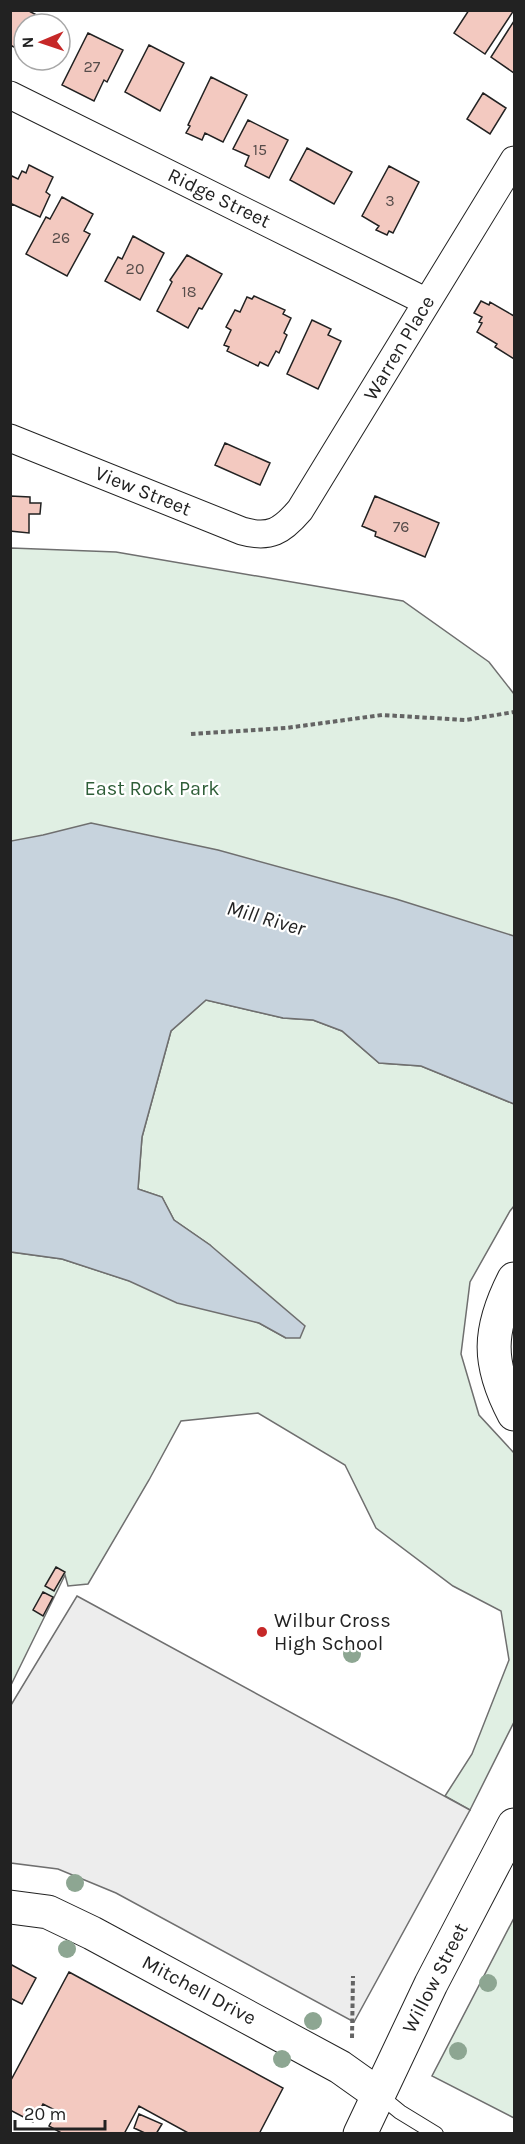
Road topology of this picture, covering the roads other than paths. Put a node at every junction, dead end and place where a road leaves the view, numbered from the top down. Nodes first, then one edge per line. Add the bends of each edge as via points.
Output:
1 (10, 95) edge
2 (514, 160) edge
3 (428, 302) junction
4 (10, 438) edge
5 (278, 531) joint
6 (514, 1279) edge
7 (514, 1414) edge
8 (514, 1826) edge
9 (10, 1907) edge
10 (378, 2094) junction
11 (360, 2133) edge
12 (436, 2133) edge

1 - 3 street, Ridge Street
2 - 3 street, Warren Place
3 - 5 street, Warren Place via 300,510
4 - 5 street, View Street via 242,531 262,535
6 - 7 main road via 498,1319 494,1362 498,1381
8 - 10 main road, Willow Street
9 - 10 main road, Mitchell Drive via 48,1912 92,1933 340,2067
10 - 11 main road, Willow Street
10 - 12 lane

